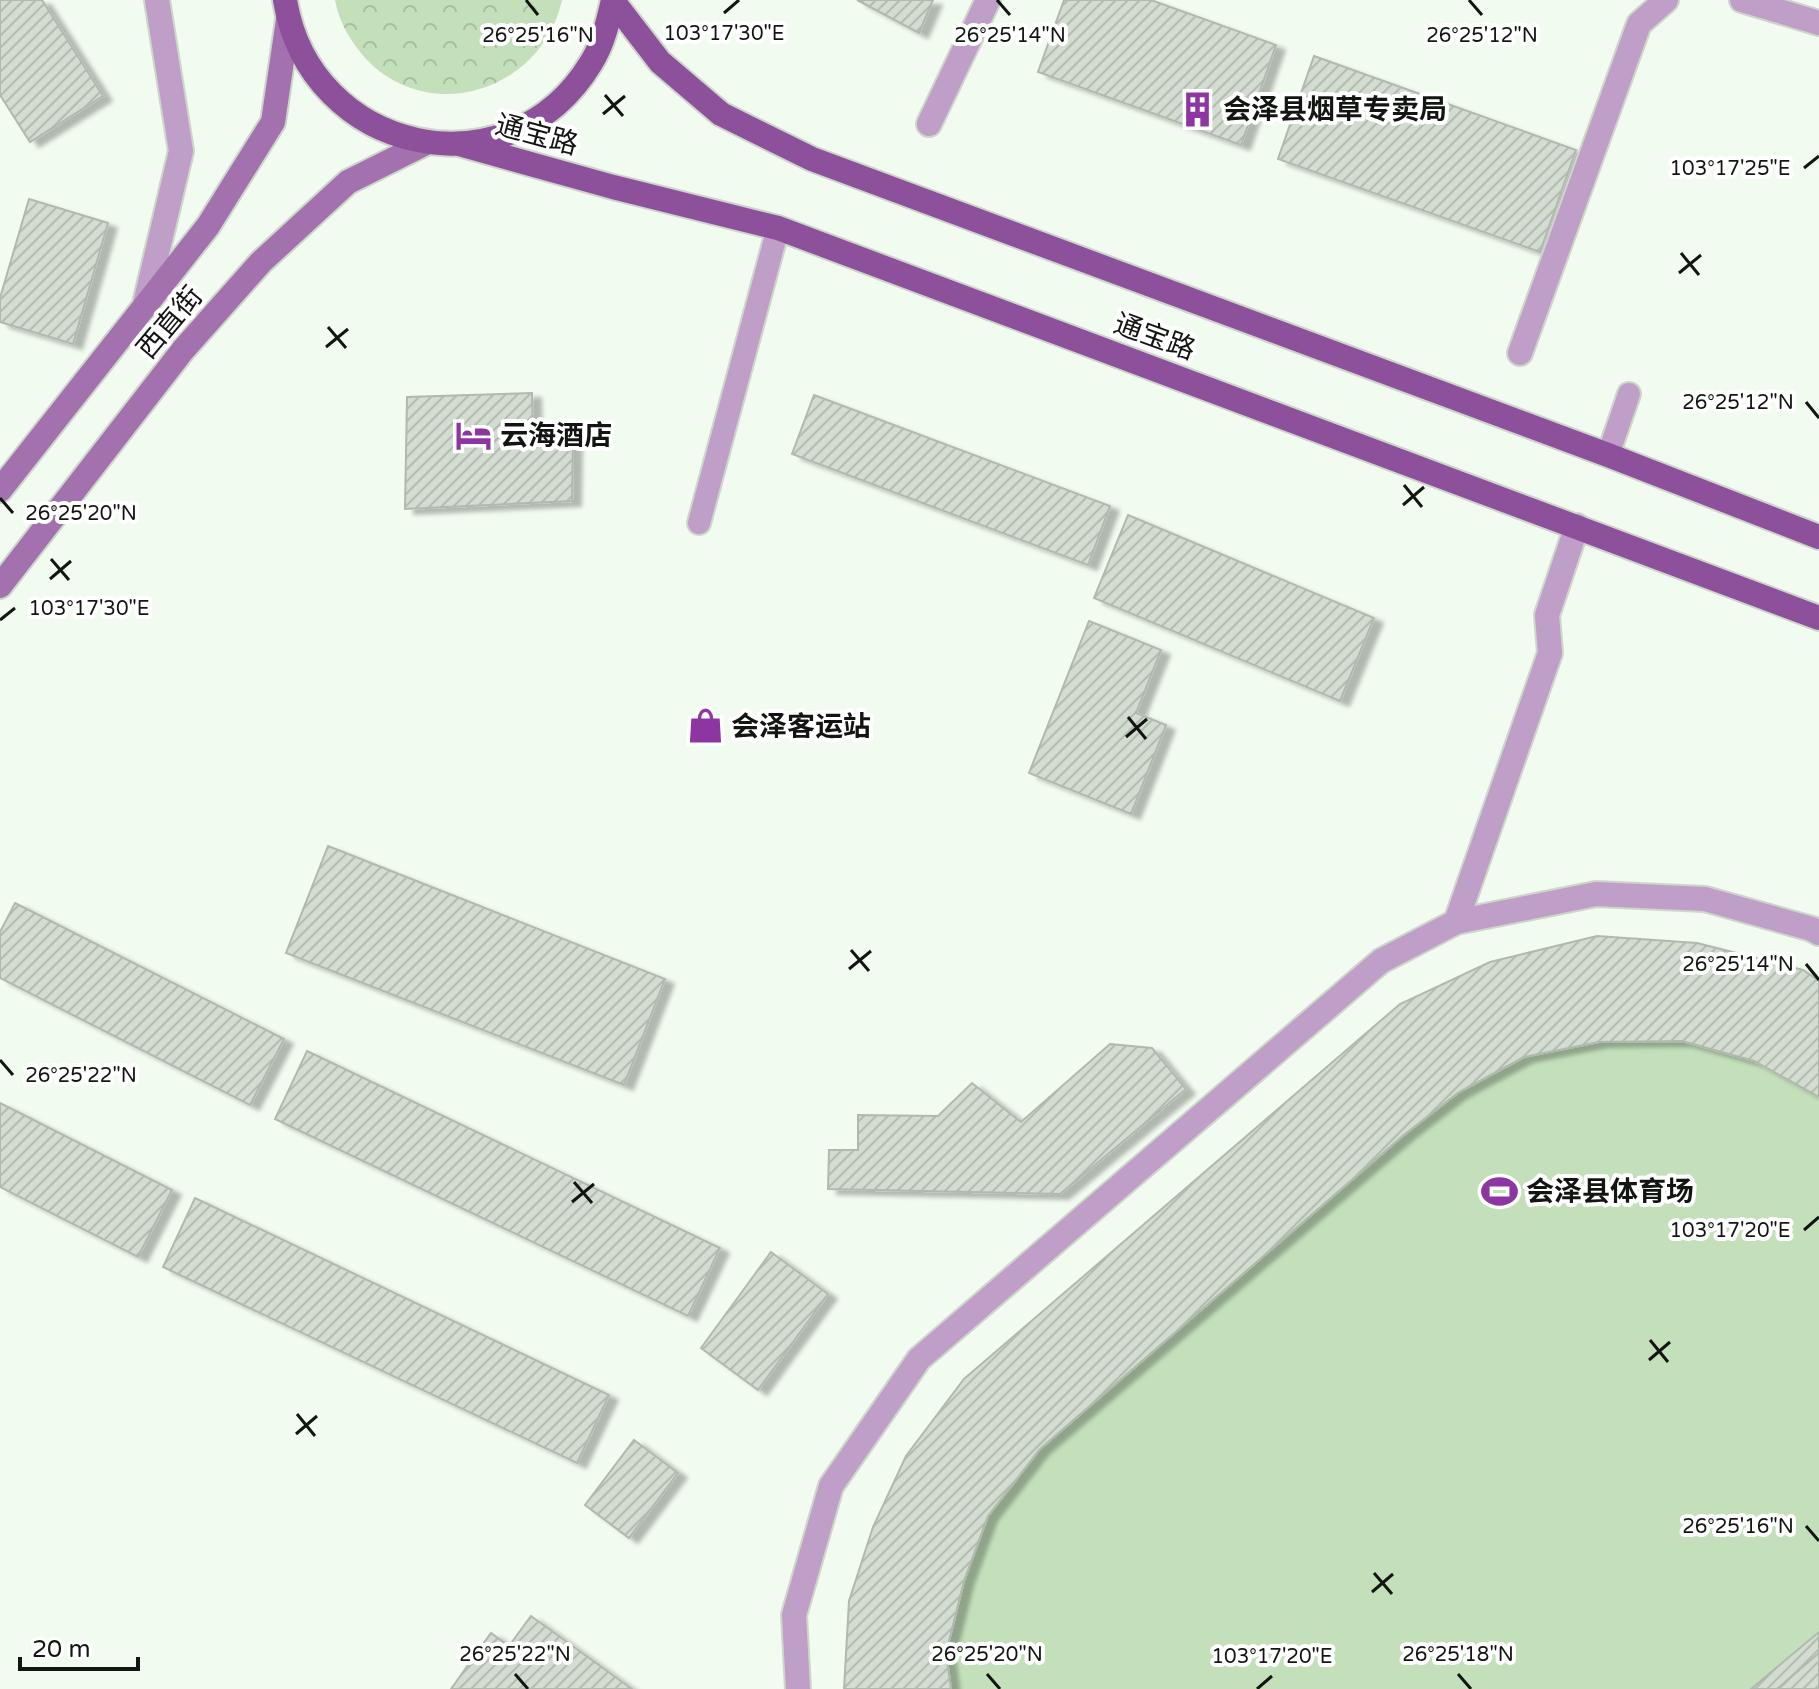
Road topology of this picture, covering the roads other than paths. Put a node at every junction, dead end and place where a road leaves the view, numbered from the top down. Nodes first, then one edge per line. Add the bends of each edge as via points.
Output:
1 (157, 0) edge
2 (988, 0) edge
3 (1666, 0) edge
4 (1742, 0) edge
5 (613, 1) edge
6 (287, 10) edge
7 (1819, 23) edge
8 (929, 124) dead end
9 (426, 143) junction
10 (459, 144) junction
11 (778, 228) junction
12 (144, 308) junction
13 (1520, 353) dead end
14 (1629, 394) dead end
15 (1608, 455) junction
16 (0, 490) edge
17 (699, 523) dead end
18 (1577, 526) junction
19 (1819, 537) edge
20 (0, 586) edge
21 (1819, 618) edge
22 (1456, 922) junction
23 (1819, 933) edge
24 (798, 1689) edge

1 - 12 street via 181,151
2 - 8 street
3 - 13 street via 1639,24
4 - 7 street
5 - 10 main road via 592,63 561,100 521,128
5 - 15 main road via 660,62 721,114 812,159
6 - 9 main road via 299,50 339,102 394,135
6 - 12 street via 273,122 208,226
9 - 10 main road
9 - 20 street, 西直街 via 348,182 261,262 183,350
10 - 11 main road, 通宝路
11 - 17 lane
11 - 18 main road, 通宝路
12 - 16 street
14 - 15 lane
15 - 19 main road
18 - 21 main road, 通宝路
18 - 22 street via 1547,615 1550,653
22 - 23 street via 1596,894 1705,899
22 - 24 street via 1381,961 919,1359 831,1486 794,1615

